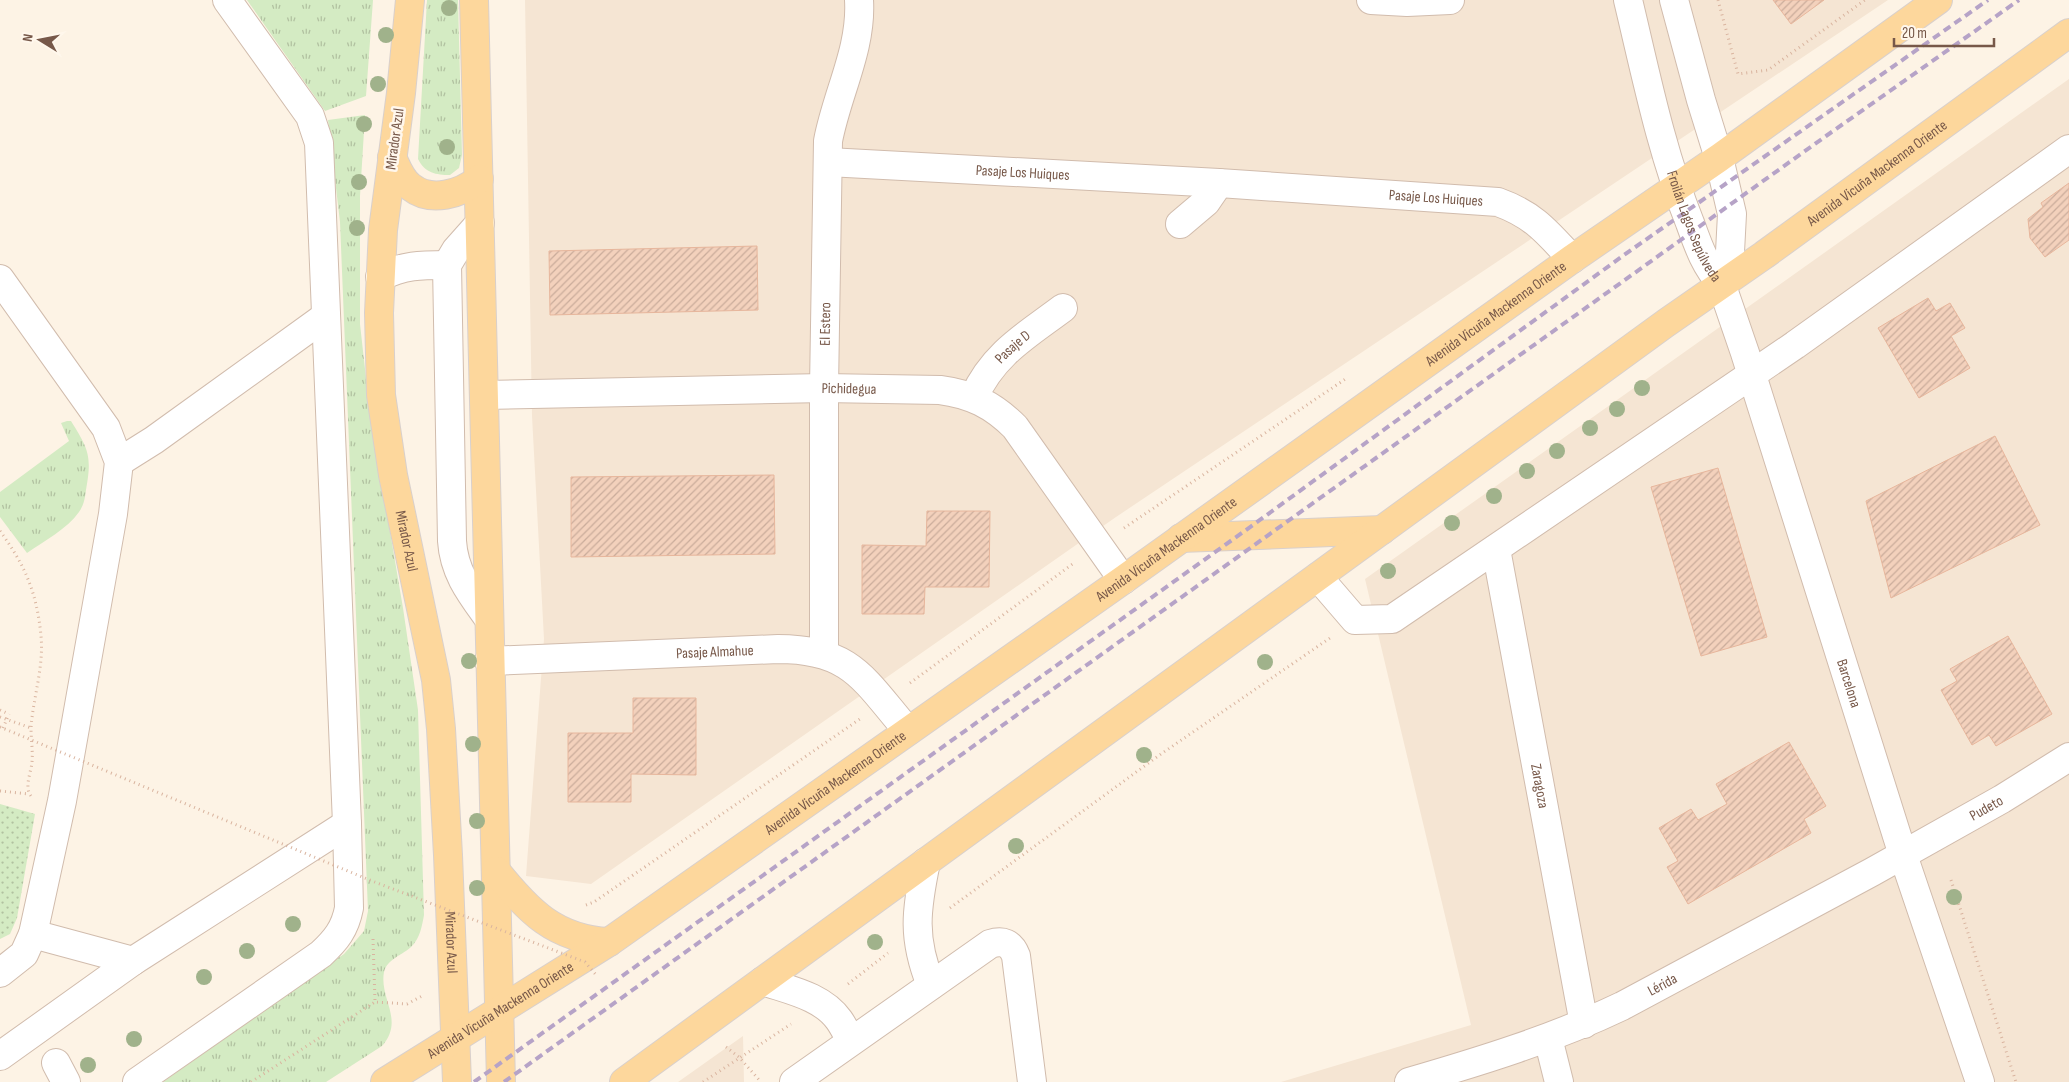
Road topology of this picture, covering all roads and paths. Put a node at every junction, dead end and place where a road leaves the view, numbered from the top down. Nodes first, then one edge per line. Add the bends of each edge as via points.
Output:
1 (227, 0) edge
2 (410, 0) edge
3 (474, 0) edge
4 (859, 0) edge
5 (1371, 0) edge
6 (1450, 0) edge
7 (1628, 0) edge
8 (1674, 0) edge
9 (1718, 0) edge
10 (1865, 0) edge
11 (1938, 0) edge
12 (2069, 32) edge
13 (2069, 148) edge
14 (392, 157) junction
15 (1719, 158) junction
16 (828, 162) junction
17 (479, 179) junction
18 (1219, 183) junction
19 (1676, 189) junction
20 (480, 223) junction
21 (1180, 224) dead end
22 (1572, 260) junction
23 (447, 265) junction
24 (380, 278) junction
25 (0, 279) edge
26 (1721, 283) junction
27 (1064, 308) dead end
28 (326, 316) junction
29 (1752, 374) junction
30 (1351, 376) dead end
31 (824, 388) junction
32 (484, 395) junction
33 (974, 397) junction
34 (119, 462) junction
35 (1382, 530) junction
36 (0, 531) edge
37 (1181, 538) junction
38 (1099, 546) junction
39 (1496, 549) junction
40 (1318, 577) junction
41 (1123, 580) junction
42 (488, 619) junction
43 (824, 653) junction
44 (489, 660) junction
45 (883, 703) junction
46 (0, 710) edge
47 (0, 717) edge
48 (2, 728) edge
49 (31, 728) junction
50 (908, 732) junction
51 (2069, 757) edge
52 (0, 791) edge
53 (30, 794) junction
54 (62, 802) junction
55 (347, 824) junction
56 (1903, 855) junction
57 (926, 862) junction
58 (496, 872) junction
59 (1951, 880) dead end
60 (541, 919) junction
61 (33, 934) junction
62 (609, 942) junction
63 (497, 954) junction
64 (133, 961) junction
65 (374, 962) dead end
66 (0, 973) edge
67 (596, 976) dead end
68 (452, 981) junction
69 (762, 981) junction
70 (931, 986) junction
71 (375, 1002) junction
72 (499, 1012) junction
73 (1584, 1024) junction
74 (699, 1028) junction
75 (1548, 1038) junction
76 (455, 1040) junction
77 (851, 1041) junction
78 (0, 1056) edge
79 (137, 1082) edge
80 (251, 1082) edge
81 (385, 1082) edge
82 (457, 1082) edge
83 (501, 1082) edge
84 (624, 1082) edge
85 (760, 1082) edge
86 (794, 1082) edge
87 (1032, 1082) edge
88 (1409, 1082) edge
89 (1559, 1082) edge
90 (1980, 1082) edge
91 (2016, 1082) edge

1 - 28 street via 315,127 322,190
2 - 14 main road, Mirador Azul
3 - 17 main road
4 - 16 street, El Estero via 856,42 832,121
5 - 6 street
7 - 19 street, Froilán Lagos Sepúlveda
8 - 15 street, Froilán Lagos Sepúlveda
9 - 10 path via 1738,74 1768,70
11 - 15 main road, Avenida Vicuña Mackenna Oriente
12 - 26 main road, Avenida Vicuña Mackenna Oriente
13 - 29 street
14 - 17 main road via 411,188 422,192 456,193
14 - 24 main road, Mirador Azul
15 - 19 main road, Avenida Vicuña Mackenna Oriente
15 - 26 street, Froilán Lagos Sepúlveda via 1732,214 1730,252
16 - 18 street, Pasaje Los Huiques
16 - 31 street, El Estero
17 - 20 main road
18 - 21 street via 1206,202
18 - 22 street, Pasaje Los Huiques via 1498,202 1535,220
19 - 22 main road, Avenida Vicuña Mackenna Oriente
19 - 26 street, Froilán Lagos Sepúlveda via 1699,249
20 - 23 street
20 - 32 main road
22 - 37 main road, Avenida Vicuña Mackenna Oriente
23 - 24 street via 415,265 396,269
23 - 42 street via 453,554 460,577
24 - 68 main road, Mirador Azul via 382,404 393,475 436,680 448,854
25 - 34 street via 106,428
26 - 29 street, Barcelona
26 - 35 main road, Avenida Vicuña Mackenna Oriente
27 - 33 street, Pasaje D via 1001,356 981,380
28 - 34 street
28 - 55 street
29 - 39 street
29 - 56 street, Barcelona
30 - 38 path
31 - 32 street, Pichidegua
31 - 33 street, Pichidegua via 940,390
31 - 43 street, El Estero
32 - 42 main road
33 - 38 street, Pichidegua via 1003,415 1015,427
34 - 54 street via 113,514
35 - 37 main road
35 - 40 main road, Avenida Vicuña Mackenna Oriente
36 - 49 path via 19,557 35,596 42,638
37 - 41 main road, Avenida Vicuña Mackenna Oriente
38 - 41 street, Pichidegua
38 - 45 path
39 - 40 street via 1392,619 1355,620
39 - 73 street, Zaragoza
40 - 57 main road, Avenida Vicuña Mackenna Oriente
41 - 50 main road, Avenida Vicuña Mackenna Oriente
42 - 44 main road
43 - 44 street, Pasaje Almahue via 778,649
43 - 45 street, Pasaje Almahue via 853,668
44 - 58 main road
45 - 50 street, Pasaje Almahue
45 - 60 path via 594,902
46 - 48 path, bridge via 9,714
47 - 49 path
48 - 67 path, bridge via 372,881 586,962
49 - 53 path
50 - 62 main road, Avenida Vicuña Mackenna Oriente
51 - 56 street, Pudeto
52 - 53 path
53 - 54 path
54 - 61 street
55 - 64 street
55 - 79 street via 349,908 335,942
56 - 73 street, Lérida
56 - 90 street, Barcelona
57 - 69 main road, Avenida Vicuña Mackenna Oriente
57 - 70 street via 919,896 917,932 919,950
58 - 60 main road via 525,906
58 - 63 main road
59 - 91 path
60 - 62 main road via 573,936
60 - 63 path via 527,936
61 - 64 street
61 - 66 street via 24,954
62 - 72 main road, Avenida Vicuña Mackenna Oriente
63 - 72 main road
64 - 78 street
65 - 71 path
68 - 71 path via 407,1004
68 - 76 main road, Mirador Azul
69 - 74 main road, Avenida Vicuña Mackenna Oriente
69 - 77 street via 822,1004 839,1019
70 - 77 street
70 - 87 street via 990,944 999,941 1013,948
71 - 80 path
72 - 76 main road, Avenida Vicuña Mackenna Oriente
72 - 83 main road
73 - 75 street, Lérida
74 - 84 main road, Avenida Vicuña Mackenna Oriente
74 - 85 path via 739,1056
75 - 88 street, Lérida
75 - 89 street
76 - 81 main road, Avenida Vicuña Mackenna Oriente
76 - 82 main road, Mirador Azul
77 - 86 street

